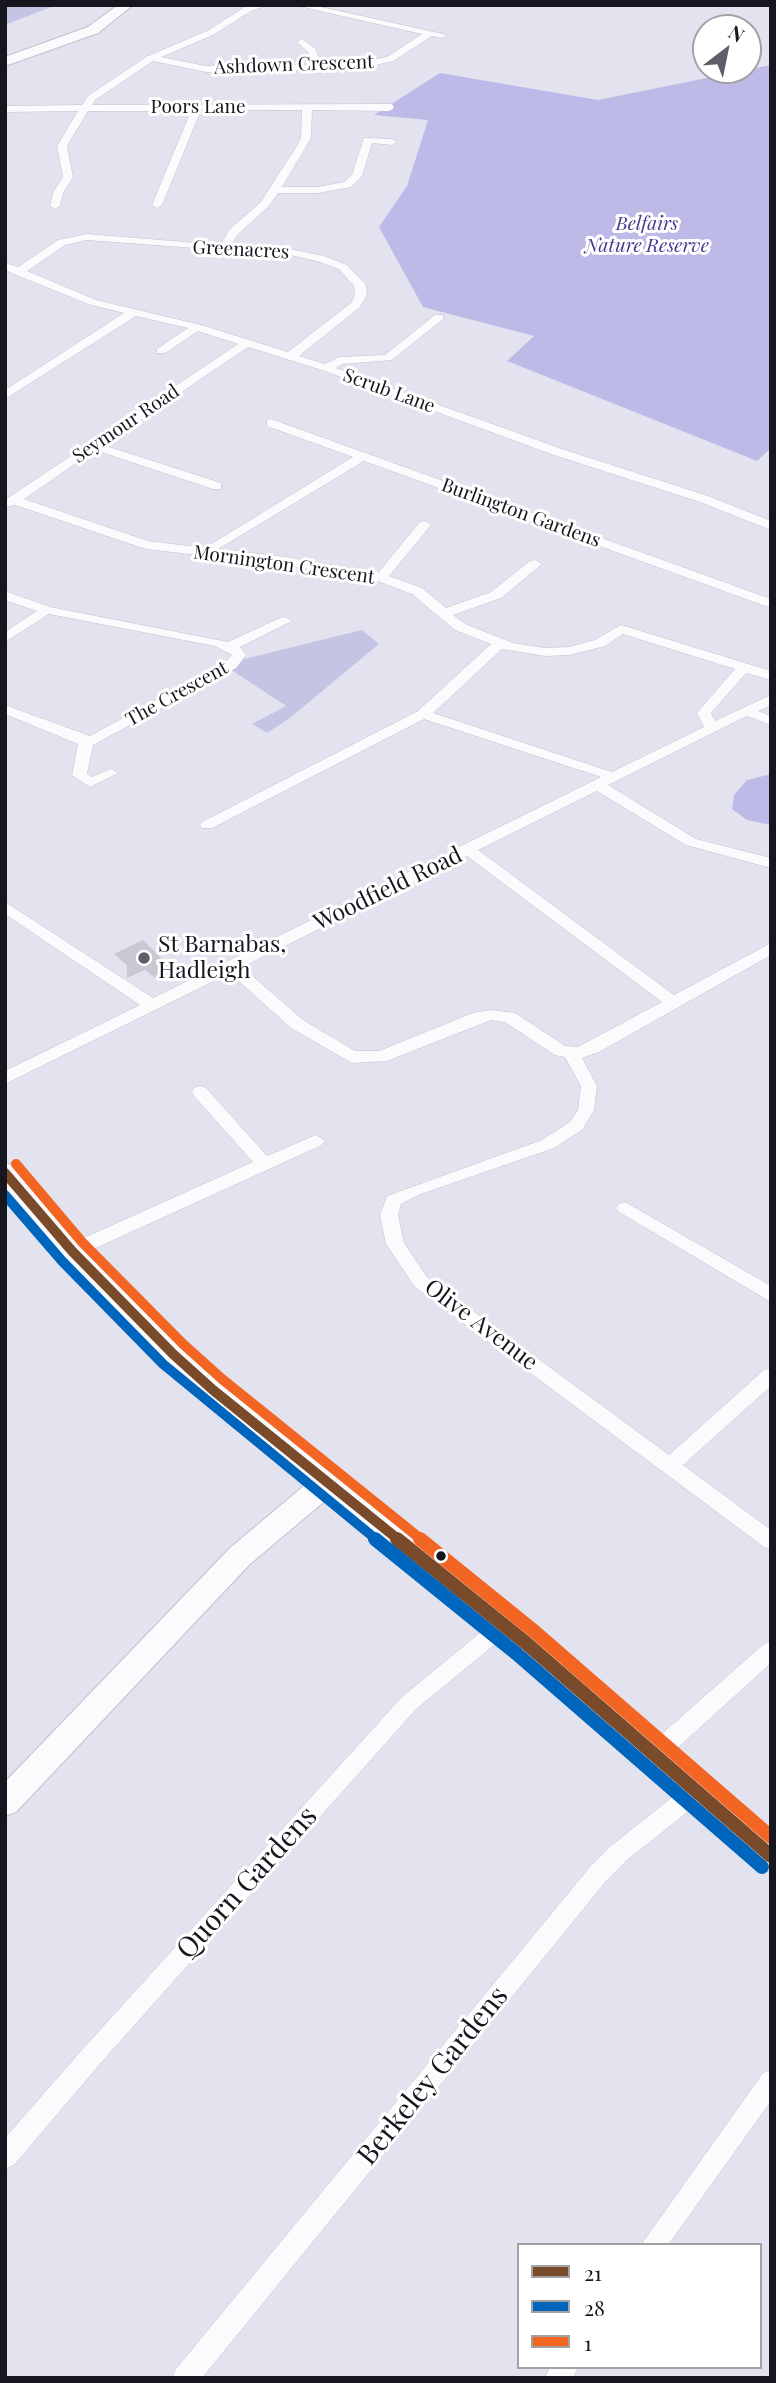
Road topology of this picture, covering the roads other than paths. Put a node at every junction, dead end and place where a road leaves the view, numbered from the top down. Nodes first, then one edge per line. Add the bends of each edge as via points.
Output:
1 (127, 5) edge
2 (265, 5) edge
3 (298, 5) edge
4 (430, 33) junction
5 (442, 35) dead end
6 (302, 42) dead end
7 (151, 58) junction
8 (5, 61) edge
9 (316, 68) junction
10 (85, 107) junction
11 (307, 107) junction
12 (197, 108) junction
13 (388, 108) dead end
14 (5, 109) edge
15 (392, 142) dead end
16 (275, 190) junction
17 (157, 205) dead end
18 (55, 206) dead end
19 (224, 249) junction
20 (11, 269) edge
21 (134, 312) junction
22 (439, 317) dead end
23 (197, 327) junction
24 (174, 342) junction
25 (247, 342) junction
26 (187, 346) dead end
27 (160, 351) dead end
28 (290, 356) junction
29 (327, 368) junction
30 (5, 395) edge
31 (271, 422) dead end
32 (94, 446) junction
33 (364, 456) junction
34 (217, 486) dead end
35 (10, 503) edge
36 (425, 526) dead end
37 (771, 526) edge
38 (208, 553) junction
39 (535, 564) dead end
40 (381, 579) junction
41 (5, 595) edge
42 (771, 604) edge
43 (47, 610) junction
44 (442, 614) junction
45 (285, 621) dead end
46 (5, 638) edge
47 (499, 644) junction
48 (229, 647) junction
49 (744, 667) junction
50 (771, 676) edge
51 (771, 699) edge
52 (5, 709) edge
53 (747, 711) junction
54 (423, 714) junction
55 (771, 721) edge
56 (714, 728) junction
57 (86, 742) junction
58 (111, 773) dead end
59 (614, 779) junction
60 (599, 786) junction
61 (207, 825) dead end
62 (469, 850) junction
63 (771, 863) edge
64 (5, 907) edge
65 (771, 948) edge
66 (232, 967) junction
67 (674, 1003) junction
68 (153, 1006) junction
69 (571, 1053) junction
70 (5, 1079) edge
71 (200, 1092) dead end
72 (316, 1141) dead end
73 (264, 1164) junction
74 (5, 1173) edge
75 (625, 1208) dead end
76 (72, 1251) junction
77 (771, 1295) edge
78 (771, 1375) edge
79 (670, 1465) junction
80 (328, 1482) junction
81 (771, 1541) edge
82 (504, 1625) junction
83 (771, 1650) edge
84 (655, 1754) junction
85 (697, 1791) junction
86 (5, 1803) edge
87 (771, 1856) edge
88 (771, 2081) edge
89 (5, 2157) edge
90 (654, 2243) edge
91 (185, 2378) edge

1 - 8 street via 93,30
2 - 7 street via 248,9 210,33
3 - 4 street
4 - 5 street
4 - 9 street, Ashdown Crescent via 390,60
6 - 9 street via 313,51
7 - 9 street, Ashdown Crescent via 206,69
7 - 10 street via 97,93
10 - 12 street, Poors Lane
10 - 14 street, Poors Lane
10 - 18 street via 62,146 68,177
11 - 12 street, Poors Lane
11 - 13 street, Poors Lane
11 - 16 street via 306,138
12 - 17 street
15 - 16 street via 368,140 357,176 346,185
16 - 19 street via 233,232
19 - 20 street, Greenacres via 82,237 62,242
19 - 28 street, Greenacres via 310,255 354,276 361,290 356,305
20 - 21 street, Scrub Lane via 92,302
21 - 23 street, Scrub Lane
21 - 30 street
22 - 29 street via 388,358 339,361
23 - 24 street
23 - 25 street, Scrub Lane
24 - 26 street
24 - 27 street
25 - 28 street, Scrub Lane
25 - 32 street, Seymour Road
28 - 29 street, Scrub Lane
29 - 37 street, Scrub Lane
31 - 33 street, Burlington Gardens
32 - 34 street
32 - 35 street, Seymour Road
33 - 38 street
33 - 42 street, Burlington Gardens
35 - 38 street, Mornington Crescent via 146,545
36 - 40 street
38 - 40 street, Mornington Crescent via 285,561
39 - 44 street via 496,595
40 - 44 street, Mornington Crescent via 417,591
41 - 43 street, The Crescent
43 - 46 street
43 - 48 street, The Crescent
44 - 47 street, Mornington Crescent
45 - 48 street
47 - 49 street, Mornington Crescent via 533,652 569,651 600,643 621,629
47 - 54 street
48 - 57 street, The Crescent via 239,655 231,665
49 - 50 street
49 - 56 street via 704,713
51 - 53 street, Woodfield Road
52 - 57 street
53 - 55 street
53 - 56 street, Woodfield Road
54 - 59 street
54 - 61 street
56 - 59 street, Woodfield Road
57 - 58 street via 79,775 90,783
59 - 60 street, Woodfield Road
60 - 62 street, Woodfield Road
60 - 63 street via 691,842
62 - 66 street, Woodfield Road
62 - 67 street
64 - 68 street
65 - 67 street
66 - 68 street, Woodfield Road
66 - 69 street via 297,1024 352,1057 381,1057 491,1015 509,1017 550,1045
67 - 69 street via 593,1048
68 - 70 street, Woodfield Road
69 - 79 street, Olive Avenue via 589,1086 589,1103 576,1126 548,1144 401,1195 389,1208 391,1234 421,1282
71 - 73 street
72 - 73 street
73 - 76 street
74 - 76 main road
75 - 77 street
76 - 80 main road via 193,1372
78 - 79 street
79 - 81 street, Olive Avenue
80 - 82 main road
80 - 86 street via 240,1556
82 - 84 main road
82 - 89 street, Quorn Gardens via 409,1703
83 - 84 street
84 - 85 main road
85 - 87 main road
85 - 91 street, Berkeley Gardens via 598,1874
88 - 90 street

